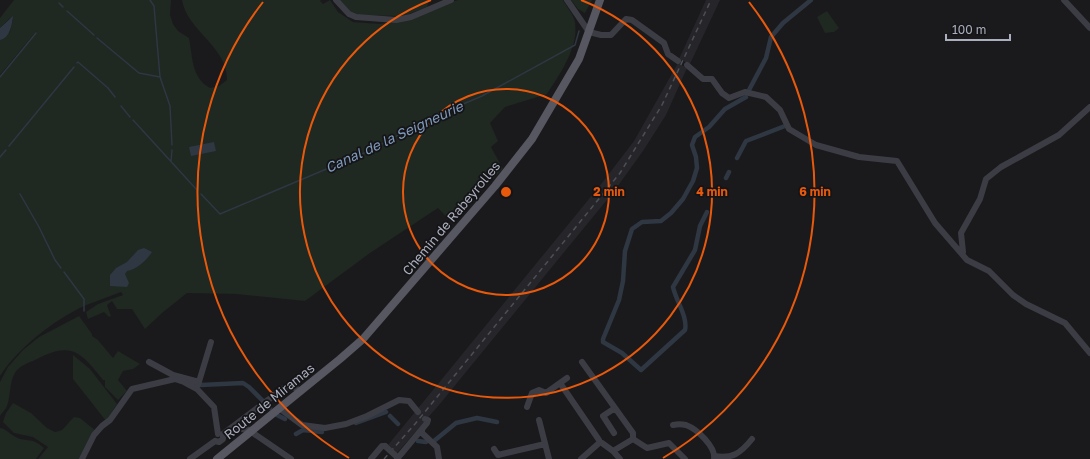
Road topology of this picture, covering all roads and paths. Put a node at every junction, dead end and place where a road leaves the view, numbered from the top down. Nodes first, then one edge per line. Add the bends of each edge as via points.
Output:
1 (336, 0) edge
2 (452, 0) edge
3 (567, 0) edge
4 (1064, 0) edge
5 (597, 1) edge
6 (1090, 28) edge
7 (587, 29) junction
8 (678, 61) dead end
9 (687, 65) dead end
10 (568, 77) junction
11 (1090, 107) edge
12 (963, 253) junction
13 (211, 342) dead end
14 (1090, 353) edge
15 (149, 362) dead end
16 (336, 362) joint
17 (582, 362) dead end
18 (567, 378) dead end
19 (199, 382) junction
20 (560, 383) junction
21 (197, 389) junction
22 (301, 391) junction
23 (527, 407) dead end
24 (279, 408) junction
25 (615, 408) junction
26 (418, 412) dead end
27 (424, 418) dead end
28 (539, 420) dead end
29 (673, 425) dead end
30 (231, 428) junction
31 (422, 429) junction
32 (250, 431) junction
33 (614, 433) dead end
34 (221, 434) junction
35 (633, 439) junction
36 (752, 439) dead end
37 (599, 442) junction
38 (545, 444) junction
39 (494, 449) dead end
40 (613, 451) junction
41 (504, 454) junction
42 (397, 457) edge
43 (714, 457) edge
44 (82, 459) edge
45 (190, 459) edge
46 (217, 459) edge
47 (291, 459) edge
48 (371, 459) edge
49 (439, 459) edge
50 (509, 459) edge
51 (548, 459) edge
52 (581, 459) edge
53 (620, 459) edge
54 (685, 459) edge

1 - 2 street via 349,14 356,17 396,20 411,17
3 - 7 street
4 - 6 street
5 - 7 main road, Chemin de Rabeyrolles
7 - 8 street via 601,35 611,35 626,20 632,20 664,43 668,54
7 - 10 main road, Chemin de Rabeyrolles
7 - 10 main road, Chemin de Rabeyrolles via 579,60
9 - 12 street via 702,79 712,79 729,98 745,92 766,97 780,110 789,129 812,144 859,157 897,161 935,223
10 - 16 main road, Chemin de Rabeyrolles via 540,126 513,164 376,326
11 - 12 street via 1059,135 1006,164 986,179 980,199 961,233
12 - 14 street via 967,260 994,275 1012,295 1065,323
13 - 19 street
15 - 19 street via 173,375
16 - 22 main road, Route de Miramas
17 - 25 street
18 - 20 street
19 - 21 street
20 - 23 street via 546,393 539,390 532,393
20 - 37 street
21 - 34 street via 214,407
21 - 44 street via 175,379 132,389 110,420 94,436
22 - 24 main road, Route de Miramas
22 - 30 street via 293,386 284,388
24 - 26 street via 296,422 318,428 346,424 399,400 408,401
24 - 32 main road, Route de Miramas
25 - 33 street via 603,416
25 - 35 street via 632,430
27 - 31 street via 428,423
28 - 38 street
29 - 43 street via 686,425 694,429 711,446
30 - 32 street
30 - 34 street
31 - 42 street
31 - 49 street via 422,433 437,447
32 - 46 main road, Route de Miramas
32 - 47 street
34 - 45 street via 223,439 215,441
35 - 40 street
35 - 54 street via 647,448 669,443
36 - 43 street via 732,457
37 - 40 street
37 - 52 street
38 - 41 street
38 - 51 street
39 - 41 street via 498,455
40 - 53 street
41 - 50 street
42 - 48 street, bridge via 382,446

